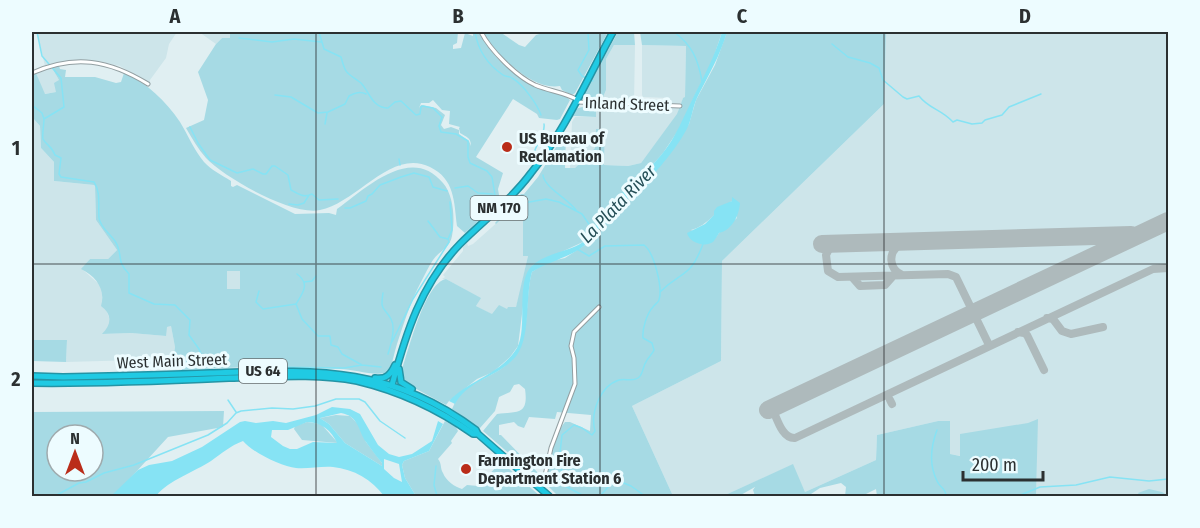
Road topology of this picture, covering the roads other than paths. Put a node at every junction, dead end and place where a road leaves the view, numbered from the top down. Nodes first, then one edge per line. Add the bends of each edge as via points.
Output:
1 (481, 32) edge
2 (613, 32) edge
3 (32, 73) edge
4 (148, 84) dead end
5 (576, 100) junction
6 (680, 106) dead end
7 (599, 307) dead end
8 (402, 347) junction
9 (32, 376) edge
10 (347, 377) junction
11 (32, 383) edge
12 (392, 385) junction
13 (411, 399) junction
14 (440, 406) junction
15 (478, 434) junction
16 (539, 488) junction
17 (549, 496) edge

1 - 5 street, Inland Street via 497,55 536,85 558,88
2 - 5 highway, NM 170
3 - 4 street via 62,63 93,62 113,66
5 - 6 street, Inland Street via 581,104
5 - 8 highway, NM 170 via 526,180 438,271 415,311
7 - 16 street via 574,332 571,346 575,384
8 - 10 highway via 386,377 354,373
8 - 12 highway, NM 170
8 - 14 highway via 398,372 401,382
9 - 10 highway, West Main Street / US 64 via 306,371
10 - 11 highway, West Main Street / US 64
10 - 12 highway, West Main Street / US 64
10 - 13 highway, West Main Street / US 64
12 - 13 highway
12 - 14 highway, West Main Street / US 64
13 - 15 highway, West Main Street / US 64
14 - 15 highway, West Main Street / US 64
15 - 16 highway, West Main Street / US 64
16 - 17 highway, West Main Street / US 64

